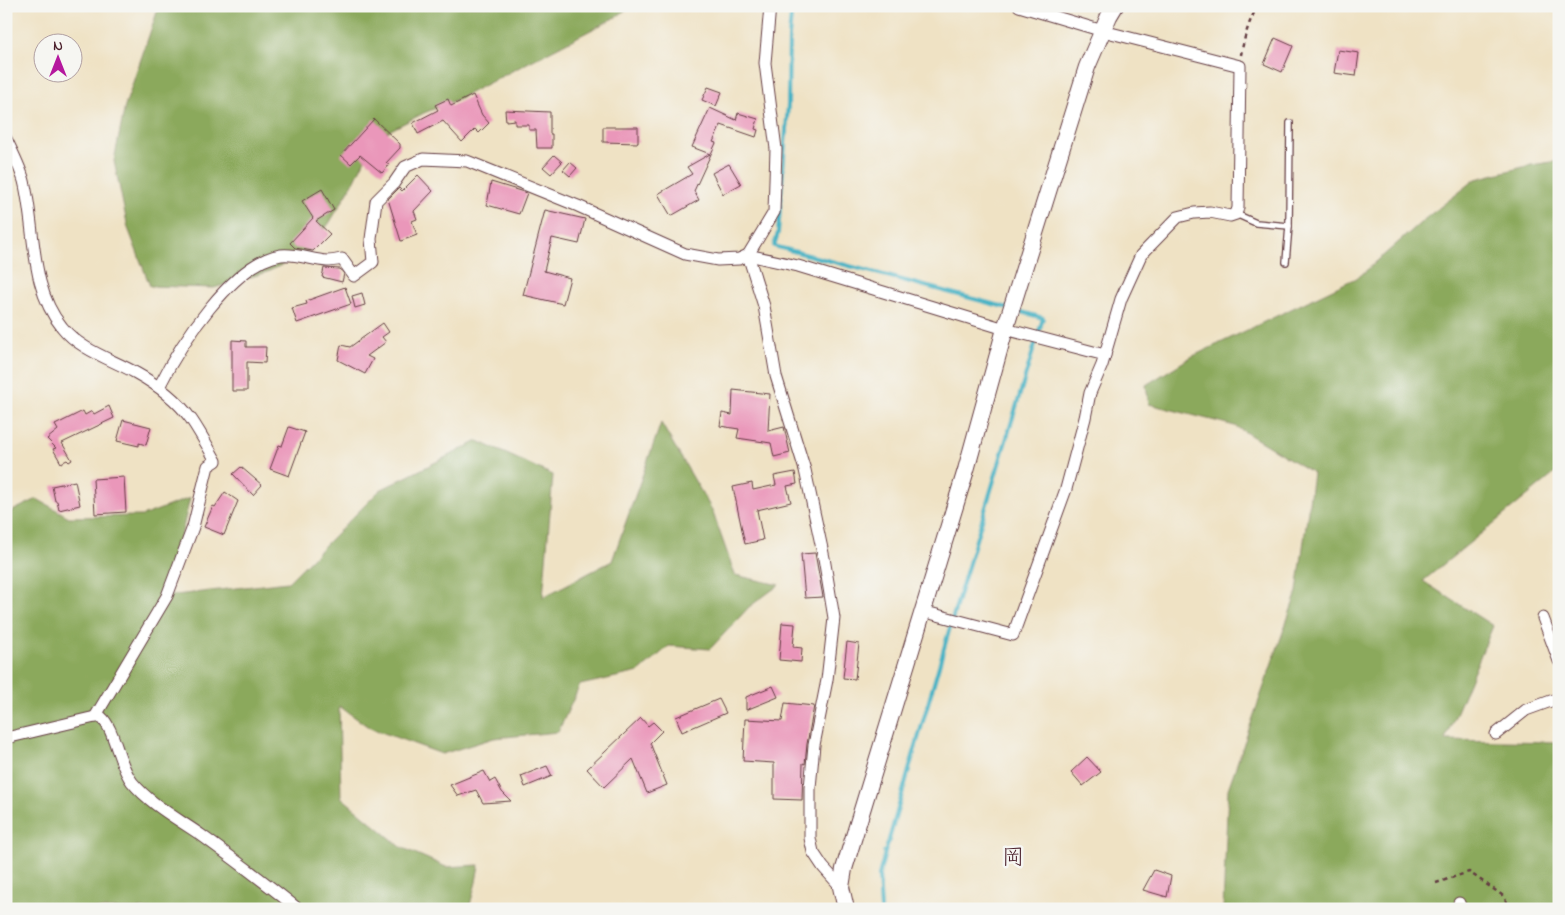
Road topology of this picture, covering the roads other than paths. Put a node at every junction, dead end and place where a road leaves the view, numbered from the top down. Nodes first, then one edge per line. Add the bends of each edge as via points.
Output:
1 (1019, 6) edge
2 (1115, 6) edge
3 (770, 7) edge
4 (1103, 31) junction
5 (1290, 123) dead end
6 (6, 139) edge
7 (1236, 214) junction
8 (1289, 226) junction
9 (748, 255) junction
10 (1286, 262) dead end
11 (1005, 329) junction
12 (1105, 355) junction
13 (159, 387) junction
14 (922, 611) junction
15 (1543, 618) dead end
16 (1559, 661) edge
17 (1559, 698) edge
18 (95, 717) junction
19 (1496, 734) dead end
20 (6, 738) edge
21 (841, 887) junction
22 (298, 909) edge
23 (846, 909) edge

1 - 4 street
2 - 4 street
3 - 9 street via 765,63 776,149 774,212
4 - 7 street via 1240,66
4 - 11 street via 1087,67
5 - 8 lane
6 - 13 street via 24,181 38,271 57,321 83,346
7 - 8 lane via 1256,224
7 - 12 street via 1210,212 1178,217 1141,255 1121,299
8 - 10 lane
9 - 11 street via 798,266
9 - 13 street via 718,260 685,254 467,161 422,159 405,167 394,184 376,201 371,239 373,262 354,276 342,259 328,261 282,254 268,258 217,298 189,336
9 - 21 street via 764,306 776,376 805,470 834,618 827,680 814,745 810,838 813,852 822,867
11 - 12 street
11 - 14 street
12 - 14 street via 1090,393 1066,489 1013,634
13 - 18 street via 191,419 216,462 208,466 193,527 167,596
14 - 21 street
15 - 16 street
17 - 19 street via 1526,710
18 - 20 street
18 - 22 street via 106,721 110,727 121,764 132,782 148,798 248,868
21 - 23 street

